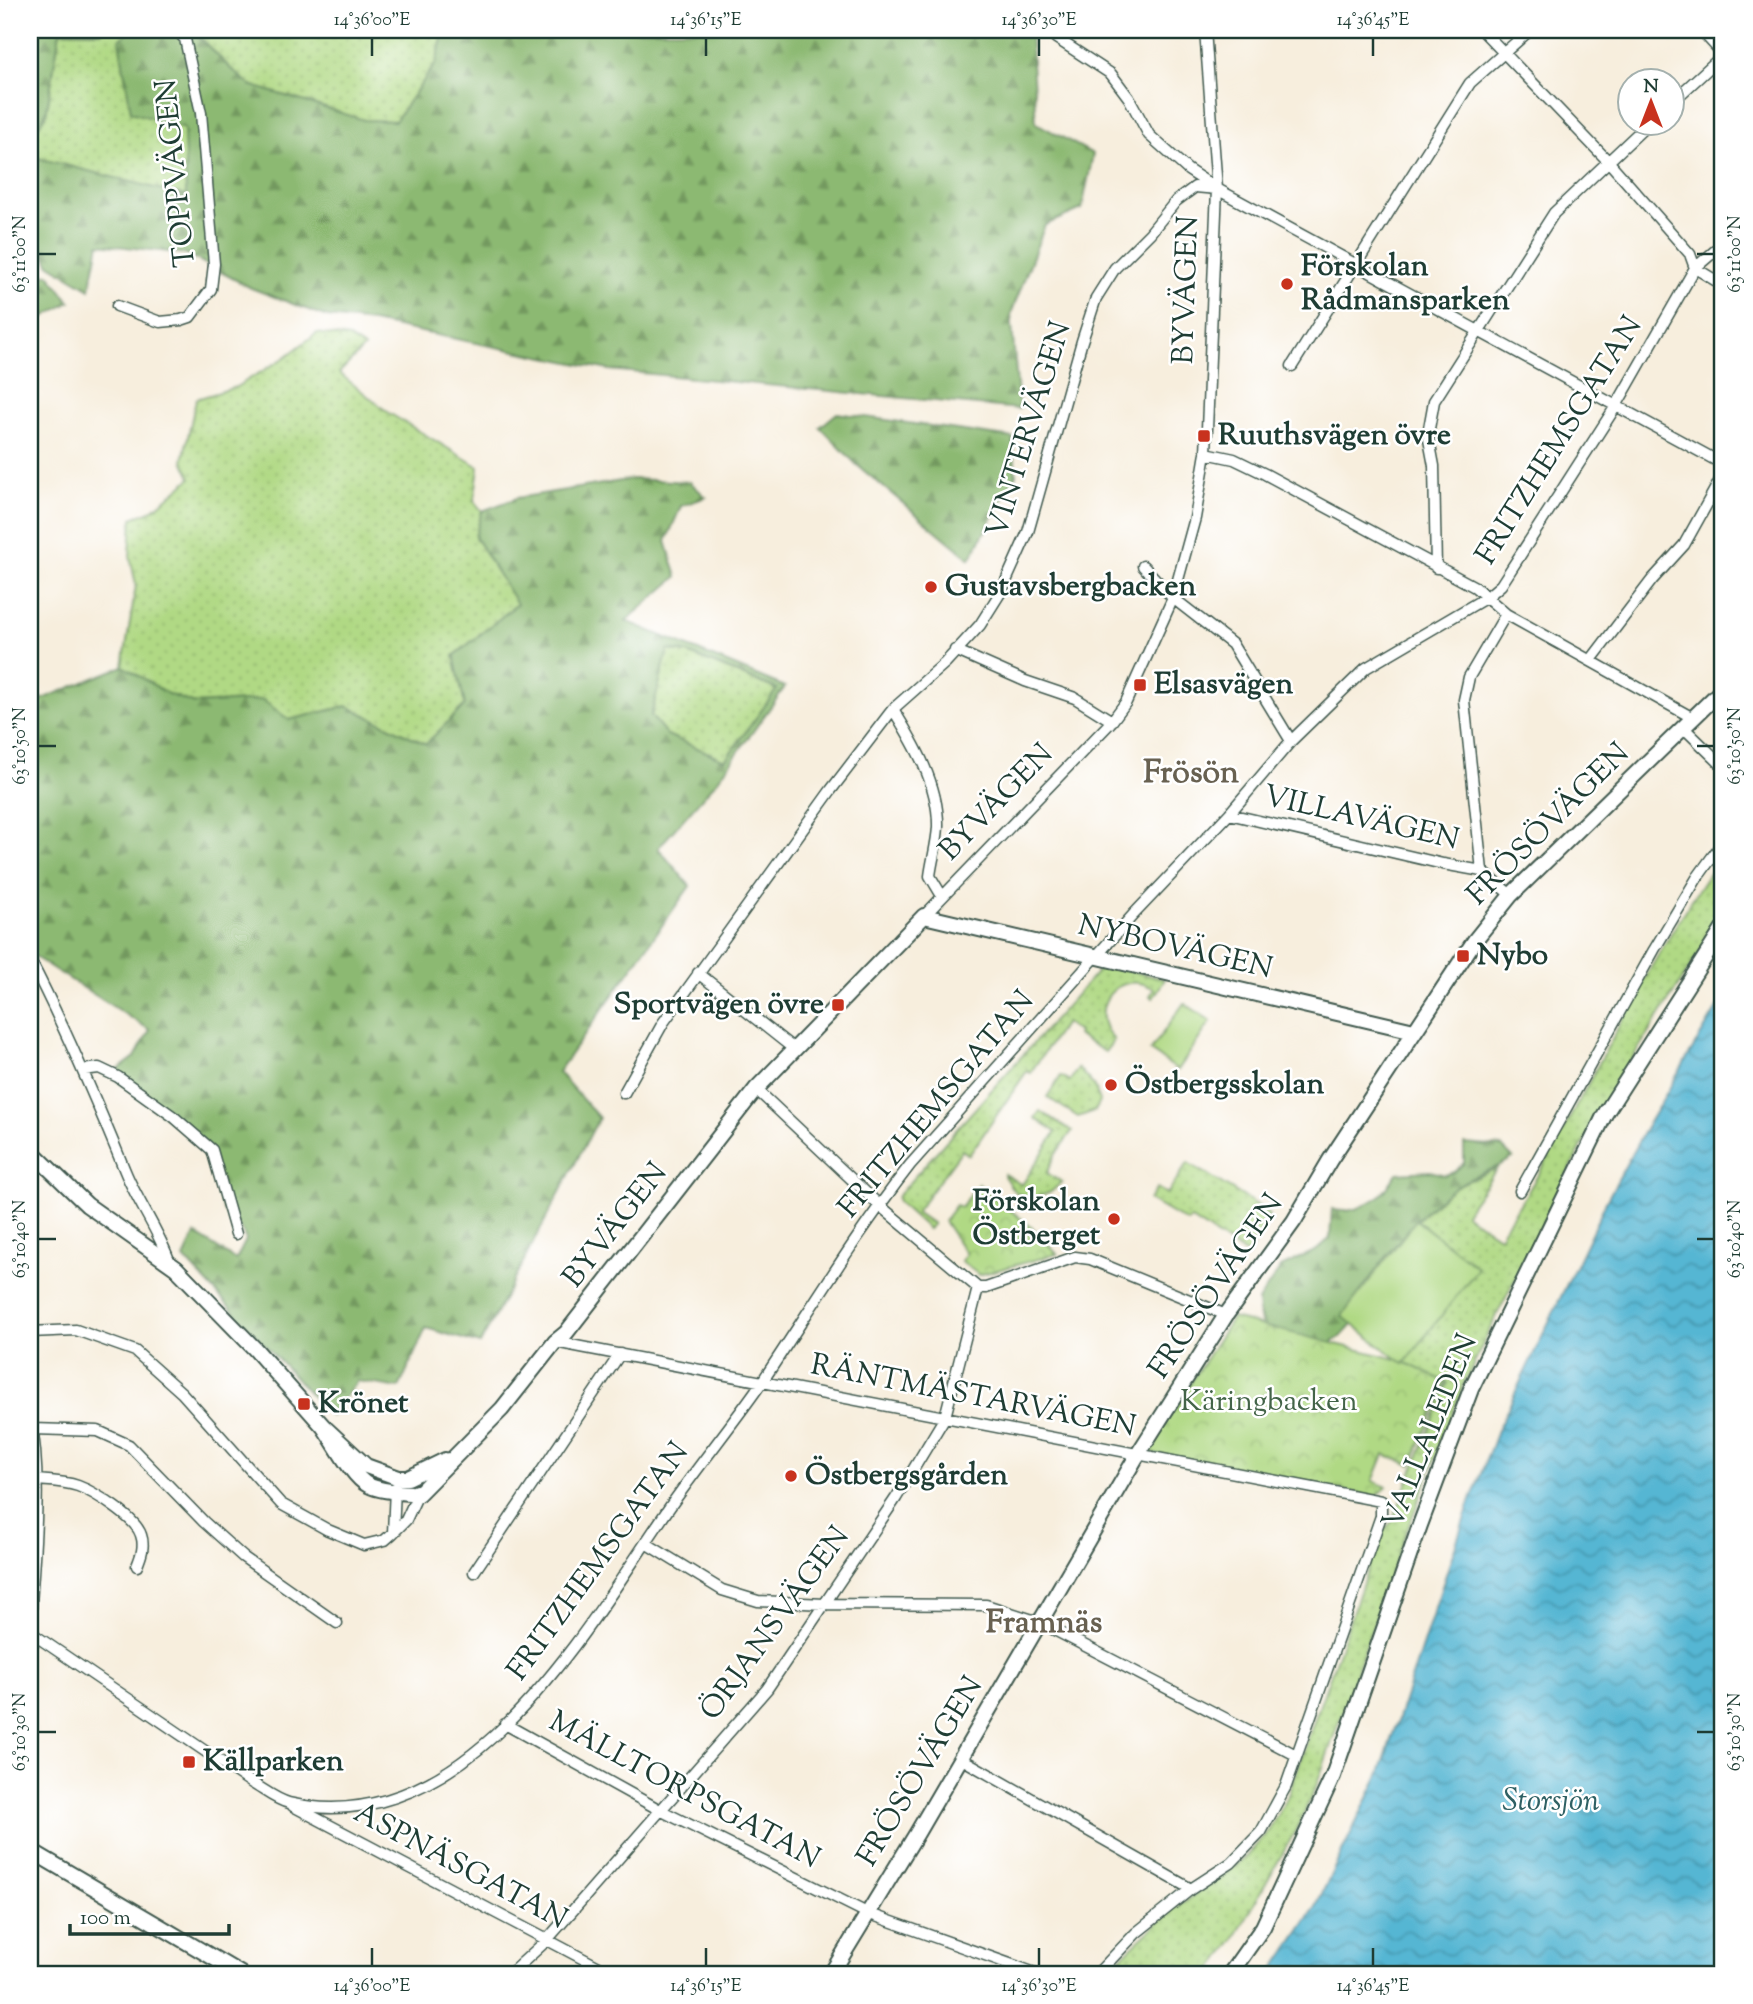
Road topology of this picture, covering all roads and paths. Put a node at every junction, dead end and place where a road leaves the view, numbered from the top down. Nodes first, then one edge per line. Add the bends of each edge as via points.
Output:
1 (176, 30) edge
2 (1051, 30) edge
3 (1205, 30) edge
4 (1482, 30) edge
5 (1530, 30) edge
6 (1701, 30) edge
7 (1503, 54) junction
8 (1723, 55) edge
9 (1686, 89) edge
10 (1635, 136) edge
11 (1608, 161) junction
12 (1217, 189) junction
13 (1723, 244) edge
14 (1356, 265) junction
15 (1695, 268) junction
16 (1723, 285) edge
17 (117, 306) dead end
18 (1478, 331) junction
19 (1292, 366) dead end
20 (1616, 406) junction
21 (1206, 453) junction
22 (1723, 464) edge
23 (1723, 475) edge
24 (1143, 566) dead end
25 (1436, 568) junction
26 (1487, 597) junction
27 (1173, 598) junction
28 (1506, 614) junction
29 (955, 650) junction
30 (1591, 660) junction
31 (1723, 689) edge
32 (893, 709) junction
33 (1112, 721) junction
34 (1688, 722) junction
35 (1291, 741) junction
36 (1723, 766) edge
37 (1229, 814) junction
38 (1723, 842) edge
39 (1482, 871) junction
40 (1511, 895) junction
41 (942, 897) junction
42 (924, 916) junction
43 (1723, 929) edge
44 (1096, 957) junction
45 (30, 960) edge
46 (698, 973) junction
47 (1414, 1031) junction
48 (794, 1049) junction
49 (83, 1070) junction
50 (756, 1089) junction
51 (624, 1093) dead end
52 (30, 1150) edge
53 (1520, 1191) dead end
54 (879, 1205) junction
55 (236, 1234) dead end
56 (170, 1264) junction
57 (978, 1289) junction
58 (1226, 1315) junction
59 (30, 1332) edge
60 (555, 1342) junction
61 (620, 1354) junction
62 (762, 1382) junction
63 (30, 1415) edge
64 (945, 1417) junction
65 (33, 1429) junction
66 (1138, 1454) junction
67 (454, 1457) junction
68 (35, 1480) junction
69 (400, 1483) junction
70 (418, 1494) junction
71 (393, 1533) junction
72 (647, 1544) junction
73 (137, 1566) dead end
74 (474, 1572) dead end
75 (825, 1604) junction
76 (1039, 1622) junction
77 (337, 1623) dead end
78 (30, 1631) edge
79 (505, 1724) junction
80 (1296, 1755) junction
81 (960, 1758) junction
82 (286, 1802) junction
83 (660, 1810) junction
84 (30, 1850) edge
85 (1191, 1889) junction
86 (867, 1913) junction
87 (546, 1941) junction
88 (241, 1974) edge
89 (510, 1974) edge
90 (612, 1974) edge
91 (831, 1974) edge
92 (1038, 1974) edge
93 (1097, 1974) edge
94 (1230, 1974) edge

1 - 17 street, TOPPVÄGEN via 185,39 201,113 214,264 211,289 190,317 181,320 160,321
2 - 12 street via 1111,74 1149,135
3 - 12 street, BYVÄGEN
4 - 7 street
5 - 7 street
6 - 8 street
7 - 11 street
7 - 14 street via 1471,83
8 - 9 street
10 - 11 street
11 - 15 street via 1690,254
11 - 18 street via 1554,213
12 - 14 street
12 - 21 street, BYVÄGEN
12 - 29 street, VINTERVÄGEN via 1195,187 1176,201 1115,268 1096,298 1028,532 1002,590 980,625
13 - 15 street, FRITZHEMSGATAN
14 - 18 street
14 - 19 street
15 - 16 street
15 - 20 street, FRITZHEMSGATAN
18 - 20 street
18 - 25 street via 1434,401 1428,434 1434,466
20 - 22 street
20 - 26 street, FRITZHEMSGATAN via 1501,585
21 - 25 street via 1234,459 1265,474
21 - 27 street, BYVÄGEN via 1195,518
23 - 30 street via 1684,545
24 - 27 street
25 - 26 street
26 - 28 street
26 - 35 street, FRITZHEMSGATAN via 1366,668
27 - 33 street, BYVÄGEN via 1126,702
27 - 35 street via 1232,644
28 - 30 street
28 - 39 street via 1469,677 1464,700
29 - 32 street, VINTERVÄGEN
29 - 33 street via 1075,698
30 - 34 street
31 - 34 street, FRÖSÖVÄGEN
32 - 41 street via 914,743 937,811 930,876
32 - 46 street, VINTERVÄGEN
33 - 41 street, BYVÄGEN
34 - 36 street
34 - 40 street, FRÖSÖVÄGEN
35 - 37 street, FRITZHEMSGATAN
37 - 39 street, VILLAVÄGEN
37 - 44 street, FRITZHEMSGATAN
38 - 53 street via 1654,950
39 - 40 street
40 - 47 street, FRÖSÖVÄGEN
41 - 42 street, BYVÄGEN
42 - 44 street, NYBOVÄGEN
42 - 48 street, BYVÄGEN
43 - 94 street, VALLALEDEN via 1605,1114 1471,1389 1333,1776 1263,1927
44 - 47 street, NYBOVÄGEN
44 - 54 street, FRITZHEMSGATAN
45 - 49 street
46 - 48 street
46 - 51 street, VINTERVÄGEN via 663,1023
47 - 58 street, FRÖSÖVÄGEN via 1294,1222
48 - 50 street, BYVÄGEN
49 - 55 street via 99,1068 118,1077 212,1150
49 - 56 street via 141,1208
50 - 54 street
50 - 60 street, BYVÄGEN
52 - 56 street via 87,1205
54 - 57 street
54 - 62 street, FRITZHEMSGATAN
56 - 69 street via 323,1426 366,1466
57 - 58 street via 1075,1257 1090,1259
57 - 64 street, ÖRJANSVÄGEN
58 - 66 street, FRÖSÖVÄGEN
59 - 71 street via 76,1330 135,1351 182,1393 281,1504 364,1545
60 - 61 street, RÄNTMÄSTARVÄGEN
60 - 67 street, BYVÄGEN via 502,1409
61 - 62 street, RÄNTMÄSTARVÄGEN
61 - 74 street
62 - 64 street, RÄNTMÄSTARVÄGEN
62 - 72 street, FRITZHEMSGATAN
63 - 65 street
64 - 66 street, RÄNTMÄSTARVÄGEN
64 - 75 street, ÖRJANSVÄGEN
65 - 68 street
65 - 77 street via 98,1431 129,1445 243,1557
66 - 76 street, FRÖSÖVÄGEN
66 - 80 street, RÄNTMÄSTARVÄGEN via 1381,1501 1381,1516
67 - 69 street, BYVÄGEN
67 - 70 street, BYVÄGEN
68 - 73 street via 79,1486 131,1518 142,1536
68 - 78 street
69 - 70 street
69 - 71 street
70 - 71 street via 406,1520
72 - 75 street via 740,1598
72 - 79 street, FRITZHEMSGATAN via 560,1667
75 - 76 street via 985,1605
75 - 83 street, ÖRJANSVÄGEN via 767,1689
76 - 80 street
76 - 81 street, FRÖSÖVÄGEN
78 - 82 street, FRITZHEMSGATAN
79 - 82 street, FRITZHEMSGATAN via 454,1767 419,1788 377,1802 330,1808
79 - 83 street, MÄLLTORPSGATAN
80 - 85 street via 1261,1832 1231,1863
81 - 85 street
81 - 86 street, FRÖSÖVÄGEN
82 - 87 street, ASPNÄSGATAN
83 - 86 street, MÄLLTORPSGATAN
83 - 87 street, ÖRJANSVÄGEN
84 - 88 street
85 - 93 street via 1136,1933
86 - 91 street, FRÖSÖVÄGEN
86 - 92 street, MÄLLTORPSGATAN
87 - 89 street, ÖRJANSVÄGEN
87 - 90 street, ASPNÄSGATAN

